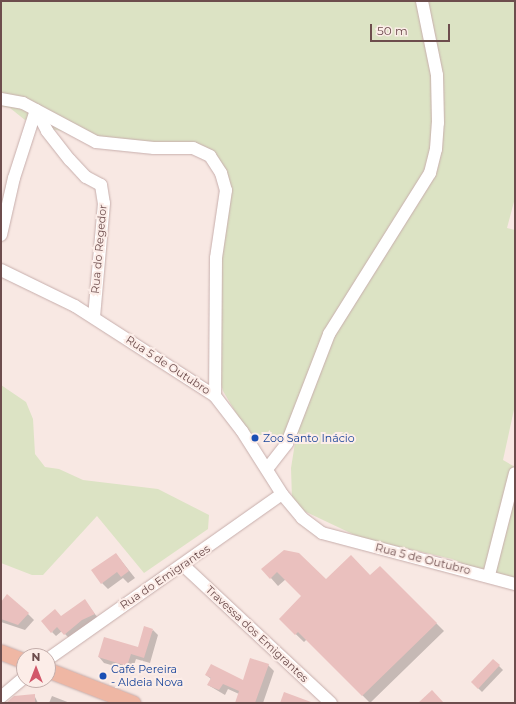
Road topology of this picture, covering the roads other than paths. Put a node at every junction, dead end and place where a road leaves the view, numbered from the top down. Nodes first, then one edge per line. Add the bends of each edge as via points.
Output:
1 (422, 1) edge
2 (1, 98) edge
3 (36, 110) junction
4 (1, 235) edge
5 (1, 270) edge
6 (94, 317) junction
7 (215, 396) junction
8 (267, 469) junction
9 (515, 473) edge
10 (282, 494) junction
11 (184, 566) junction
12 (489, 575) junction
13 (515, 584) edge
14 (1, 652) edge
15 (56, 654) edge
16 (16, 658) edge
17 (56, 673) edge
18 (16, 685) edge
19 (1, 697) edge
20 (133, 703) edge
21 (331, 703) edge

1 - 8 street via 437,75 438,130 430,172 329,334 287,443
2 - 3 street via 24,103
3 - 4 street via 14,178
3 - 6 street, Rua do Regedor via 47,131 70,160 86,177 102,185 104,203
3 - 7 street via 96,142 154,148 194,148 210,156 222,172 226,190 216,258
5 - 6 street, Rua 5 de Outubro
6 - 7 street, Rua 5 de Outubro
7 - 8 street, Rua 5 de Outubro
8 - 10 street, Rua 5 de Outubro
9 - 12 street
10 - 11 street, Rua do Emigrantes
10 - 12 street, Rua 5 de Outubro via 302,518 322,533
11 - 15 street, Rua do Emigrantes
11 - 21 street, Travessa dos Emigrantes
12 - 13 street, Rua 5 de Outubro
14 - 16 main road
17 - 20 main road
18 - 19 street

